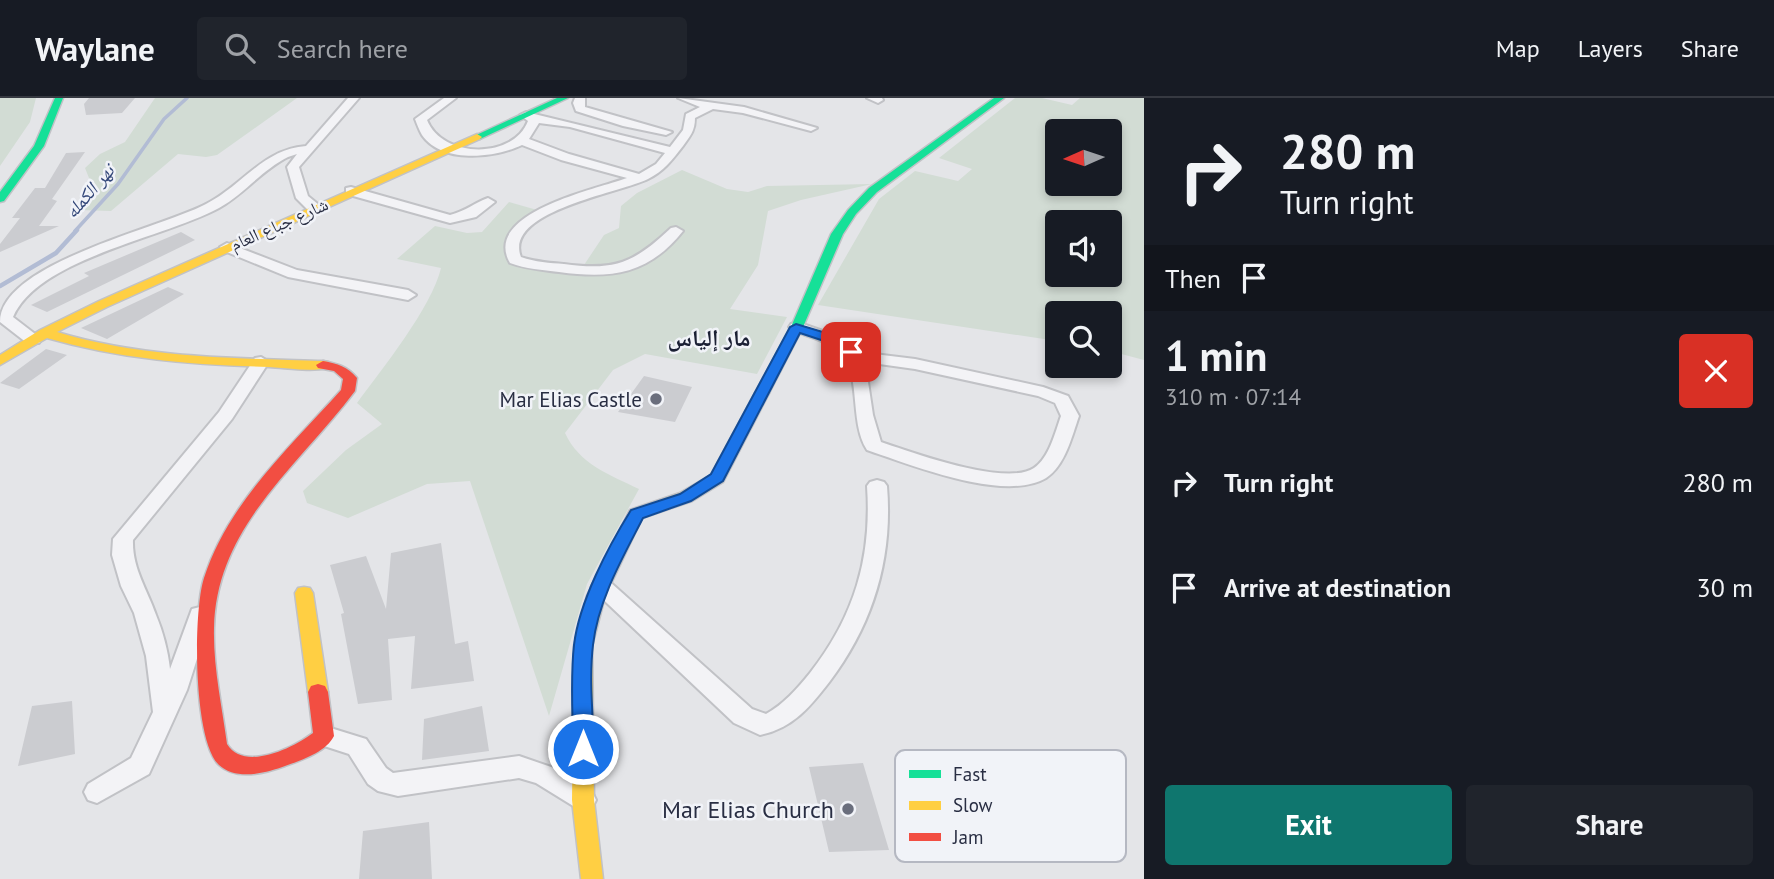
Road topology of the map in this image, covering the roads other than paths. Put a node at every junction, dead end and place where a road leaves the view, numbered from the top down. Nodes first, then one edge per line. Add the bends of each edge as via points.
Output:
1 (45, 98) edge
2 (59, 98) edge
3 (354, 98) edge
4 (451, 98) edge
5 (564, 98) edge
6 (580, 98) edge
7 (683, 98) edge
8 (1000, 98) edge
9 (711, 106) junction
10 (529, 116) junction
11 (811, 128) dead end
12 (666, 132) dead end
13 (520, 140) junction
14 (447, 148) junction
15 (310, 149) junction
16 (672, 150) junction
17 (640, 178) junction
18 (0, 180) edge
19 (351, 191) junction
20 (0, 199) edge
21 (488, 202) dead end
22 (314, 208) junction
23 (676, 231) dead end
24 (227, 247) junction
25 (408, 295) dead end
26 (796, 327) junction
27 (39, 337) junction
28 (2, 356) edge
29 (855, 356) junction
30 (261, 362) junction
31 (877, 486) dead end
32 (602, 588) junction
33 (209, 591) junction
34 (304, 593) dead end
35 (165, 713) junction
36 (324, 736) junction
37 (97, 792) dead end
38 (583, 800) junction
39 (592, 879) edge

1 - 18 street via 32,131
2 - 20 street via 39,146
3 - 15 street
4 - 14 street via 421,119 428,134
5 - 10 street, شارع جباع العام
6 - 12 street via 580,109
7 - 9 street
8 - 26 street via 873,190 852,212 837,234
9 - 11 street
9 - 16 street via 693,113 689,130
10 - 13 street via 534,126
10 - 14 street, شارع جباع العام
10 - 16 street
13 - 14 street via 483,154
13 - 17 street
14 - 19 street, شارع جباع العام
15 - 22 street via 293,167 302,198
15 - 27 street via 279,156 220,202 193,216 67,263 23,288 9,303 5,318
16 - 17 street via 660,167
17 - 23 street via 533,216 516,235 515,260 617,272 636,264
19 - 21 street via 450,219 471,215
19 - 22 street, شارع جباع العام
22 - 24 street, شارع جباع العام
24 - 25 street via 293,274
24 - 27 street, شارع جباع العام
26 - 29 street via 831,339
26 - 32 street via 718,478 686,497 636,514
27 - 28 street, شارع جباع العام
27 - 30 street via 100,351
29 - 29 street via 873,446 923,463 1005,481 1026,480 1049,464 1070,416 1062,400 1043,392
30 - 33 street via 338,368 350,378 348,391 245,516 217,564
30 - 35 street via 226,415 123,539 122,555 157,656
31 - 32 street via 878,537 849,636 799,704 775,722 760,726 743,716
32 - 38 street via 583,646
33 - 35 street
33 - 36 street via 205,622 220,752 234,765 256,766 313,745
34 - 36 street
35 - 37 street via 140,766
36 - 38 street via 356,746 387,783 411,785 532,768
38 - 39 street

